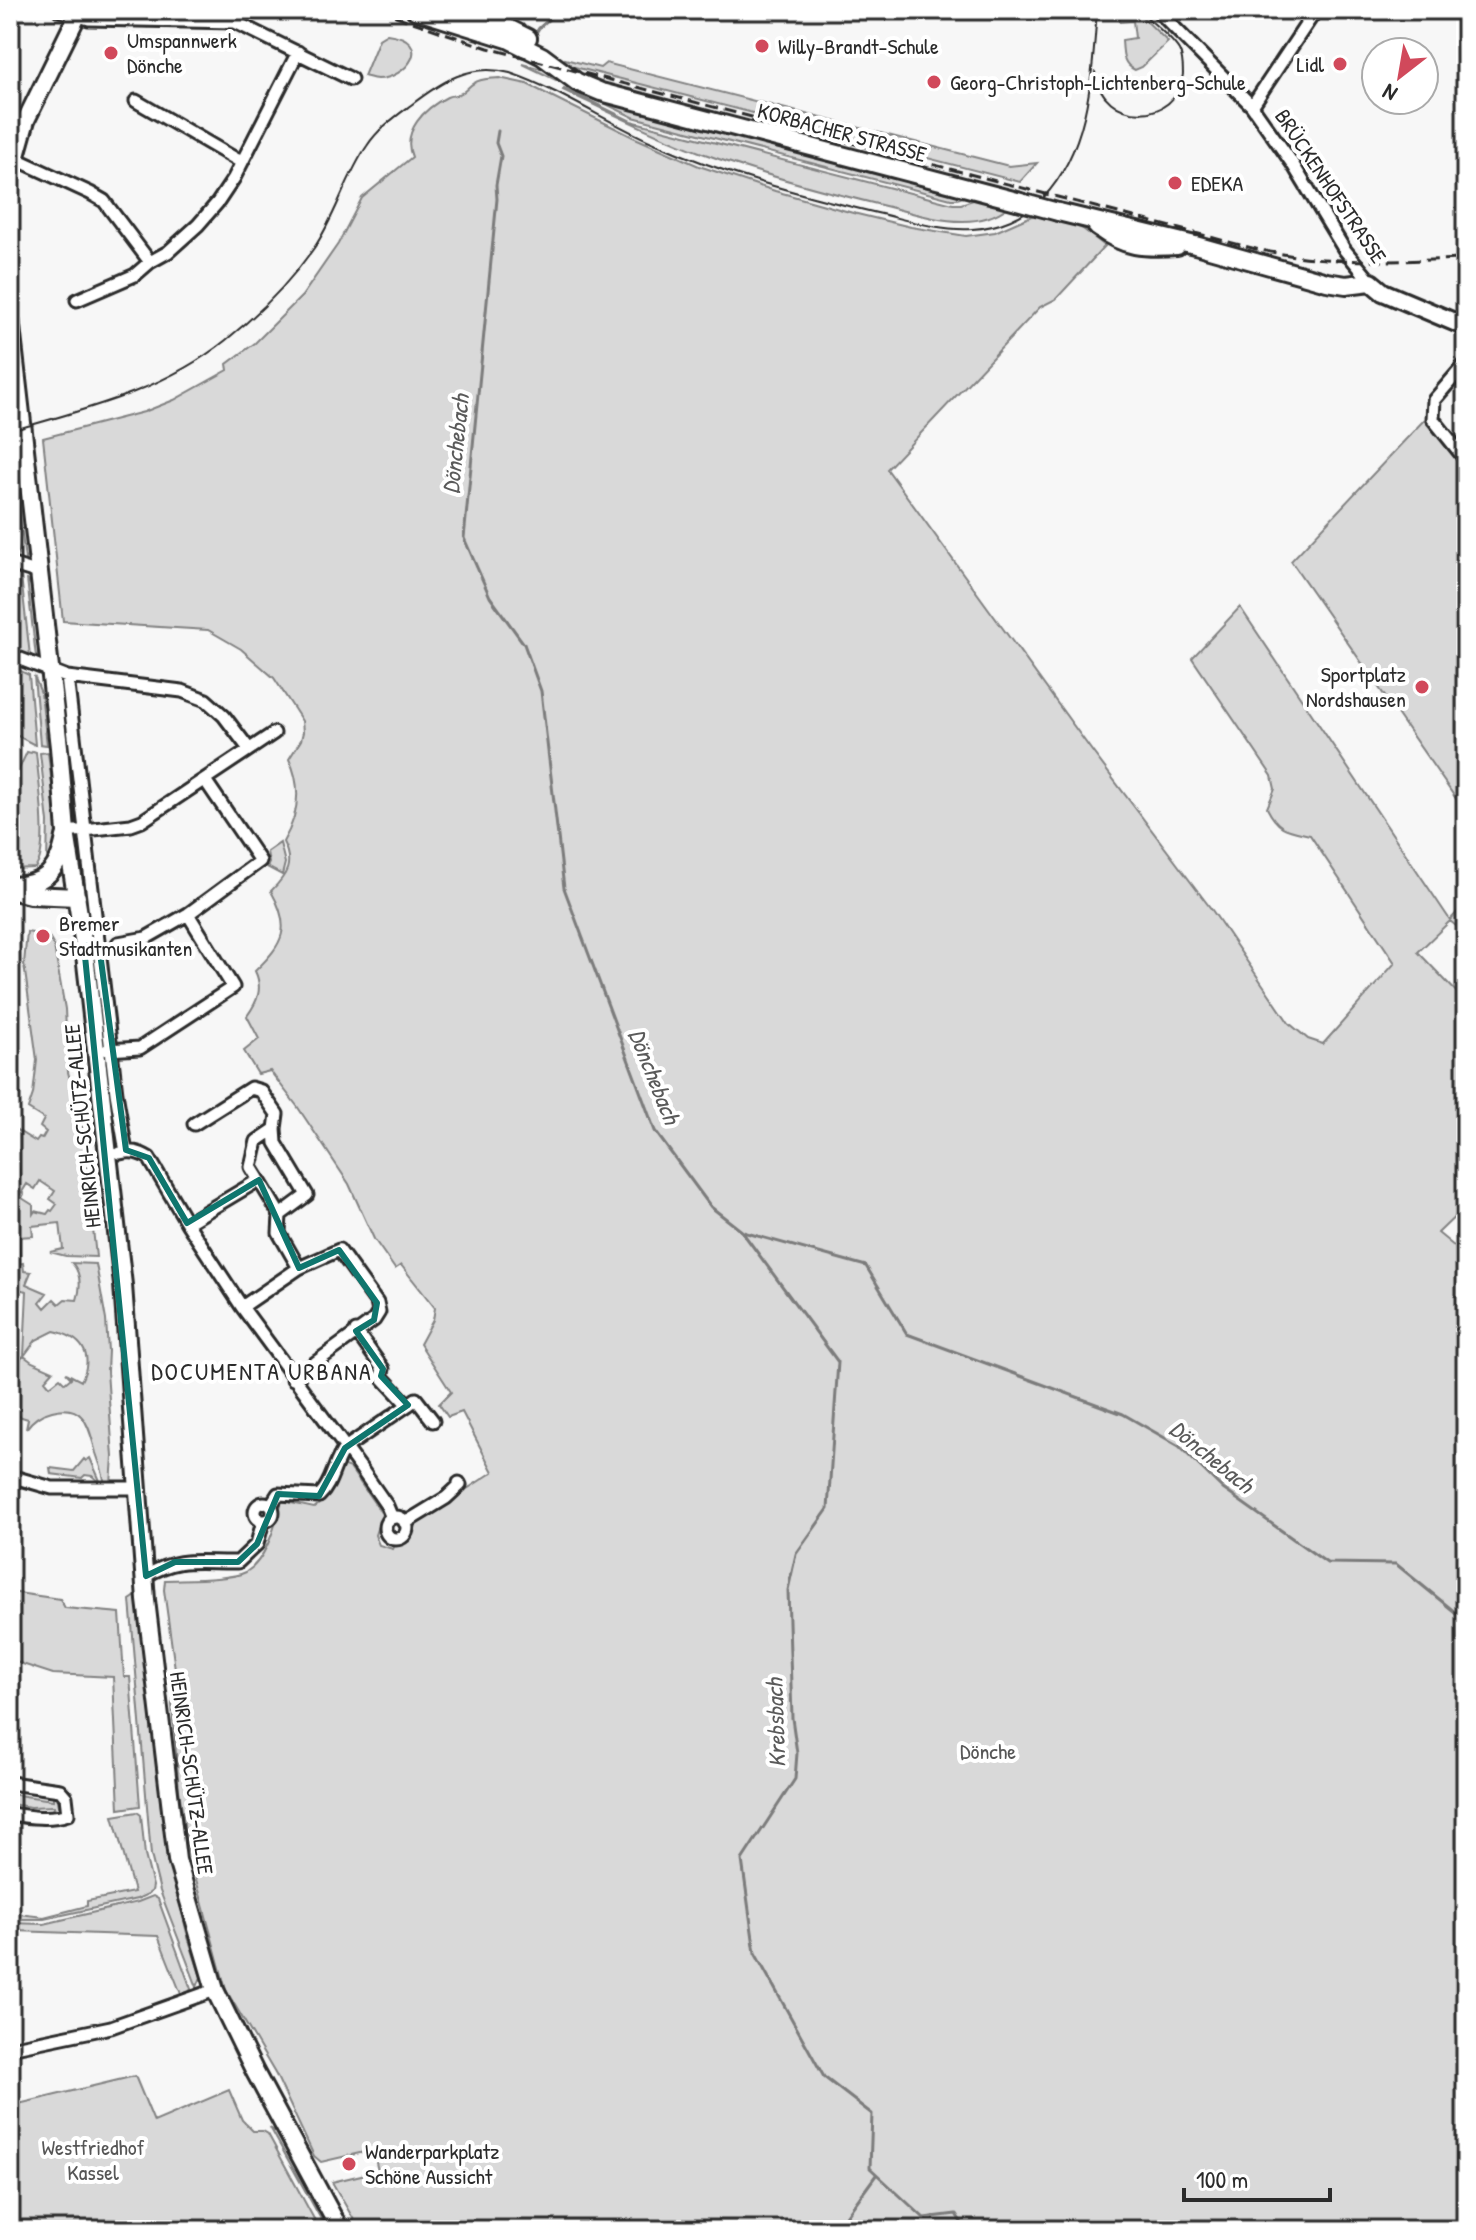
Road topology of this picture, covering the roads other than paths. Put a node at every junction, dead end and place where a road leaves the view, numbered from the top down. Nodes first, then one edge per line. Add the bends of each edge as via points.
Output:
1 (59, 10) edge
2 (415, 10) edge
3 (456, 10) edge
4 (1157, 10) edge
5 (1316, 10) edge
6 (78, 13) edge
7 (298, 52) junction
8 (351, 79) dead end
9 (587, 87) junction
10 (136, 101) dead end
11 (1252, 106) junction
12 (14, 158) junction
13 (241, 162) junction
14 (10, 177) edge
15 (150, 262) junction
16 (1371, 282) junction
17 (77, 300) dead end
18 (10, 318) edge
19 (1466, 327) edge
20 (12, 362) edge
21 (1466, 363) edge
22 (1466, 460) edge
23 (10, 564) edge
24 (39, 573) junction
25 (10, 655) edge
26 (50, 672) junction
27 (67, 677) junction
28 (274, 733) dead end
29 (249, 749) junction
30 (205, 780) junction
31 (86, 829) junction
32 (66, 832) junction
33 (10, 888) edge
34 (77, 897) junction
35 (188, 914) junction
36 (118, 943) dead end
37 (92, 946) junction
38 (104, 1050) junction
39 (194, 1124) dead end
40 (275, 1129) junction
41 (126, 1152) junction
42 (108, 1156) junction
43 (259, 1180) junction
44 (10, 1212) edge
45 (280, 1215) junction
46 (187, 1223) junction
47 (299, 1268) junction
48 (10, 1302) edge
49 (242, 1307) junction
50 (356, 1331) junction
51 (293, 1379) junction
52 (408, 1405) junction
53 (433, 1421) dead end
54 (345, 1448) junction
55 (10, 1476) edge
56 (459, 1483) dead end
57 (139, 1488) junction
58 (392, 1518) junction
59 (405, 1523) junction
60 (146, 1576) junction
61 (10, 1783) edge
62 (10, 1814) edge
63 (215, 1990) junction
64 (10, 2048) edge
65 (340, 2230) edge

1 - 6 street
2 - 9 main road, KORBACHER STRASSE via 526,47
3 - 9 main road, KORBACHER STRASSE via 515,30
4 - 11 street, BRÜCKENHOFSTRASSE
5 - 11 street
6 - 7 street via 89,19 235,22
6 - 12 main road via 26,120
7 - 8 street
7 - 13 street
9 - 16 main road, KORBACHER STRASSE, bridge via 1086,219 1107,235 1145,248 1195,245 1327,282
10 - 13 street
11 - 16 street, BRÜCKENHOFSTRASSE
12 - 14 main road
12 - 15 street via 104,201
13 - 15 street via 198,225
15 - 17 street via 135,275
16 - 19 main road
18 - 20 main road, HEINRICH-SCHÜTZ-ALLEE
20 - 24 main road, HEINRICH-SCHÜTZ-ALLEE
21 - 22 street via 1434,400 1433,419
23 - 24 street
24 - 26 main road, HEINRICH-SCHÜTZ-ALLEE
25 - 26 street
26 - 27 street
26 - 32 main road, HEINRICH-SCHÜTZ-ALLEE
27 - 29 street via 182,691 206,700
27 - 31 street, HEINRICH-SCHÜTZ-ALLEE
28 - 29 street
29 - 30 street
30 - 31 street via 142,821
30 - 35 street via 260,861
31 - 32 street
31 - 37 street, HEINRICH-SCHÜTZ-ALLEE
32 - 33 main road via 63,853 51,873
32 - 34 main road, HEINRICH-SCHÜTZ-ALLEE
33 - 34 main road via 30,895
34 - 37 main road, HEINRICH-SCHÜTZ-ALLEE
35 - 36 street via 146,938
35 - 38 street via 233,987 140,1048
37 - 38 main road, HEINRICH-SCHÜTZ-ALLEE
38 - 41 street, HEINRICH-SCHÜTZ-ALLEE
38 - 42 main road, HEINRICH-SCHÜTZ-ALLEE
39 - 40 street via 251,1088 261,1091 277,1114
40 - 43 street via 257,1141 251,1167
40 - 45 street via 276,1143 307,1195
41 - 42 street
41 - 46 street via 149,1158
42 - 57 main road, HEINRICH-SCHÜTZ-ALLEE
43 - 45 street
43 - 46 street
44 - 48 street
45 - 47 street via 279,1233
46 - 49 street
47 - 49 street
47 - 50 street via 339,1250 379,1312
49 - 51 street
50 - 51 street
50 - 52 street via 383,1369 381,1376
51 - 54 street
52 - 53 street via 416,1399
52 - 54 street
54 - 58 street
54 - 60 street via 319,1496 278,1494 271,1505 255,1508 263,1521 257,1544 238,1562 175,1562
55 - 57 street via 52,1488
56 - 59 street via 456,1491
57 - 60 main road, HEINRICH-SCHÜTZ-ALLEE
58 - 59 street
58 - 59 street via 385,1527 390,1538 403,1537
60 - 63 main road, HEINRICH-SCHÜTZ-ALLEE via 177,1860
61 - 62 street via 60,1790 68,1814
63 - 64 street via 111,2027
63 - 65 main road, HEINRICH-SCHÜTZ-ALLEE

